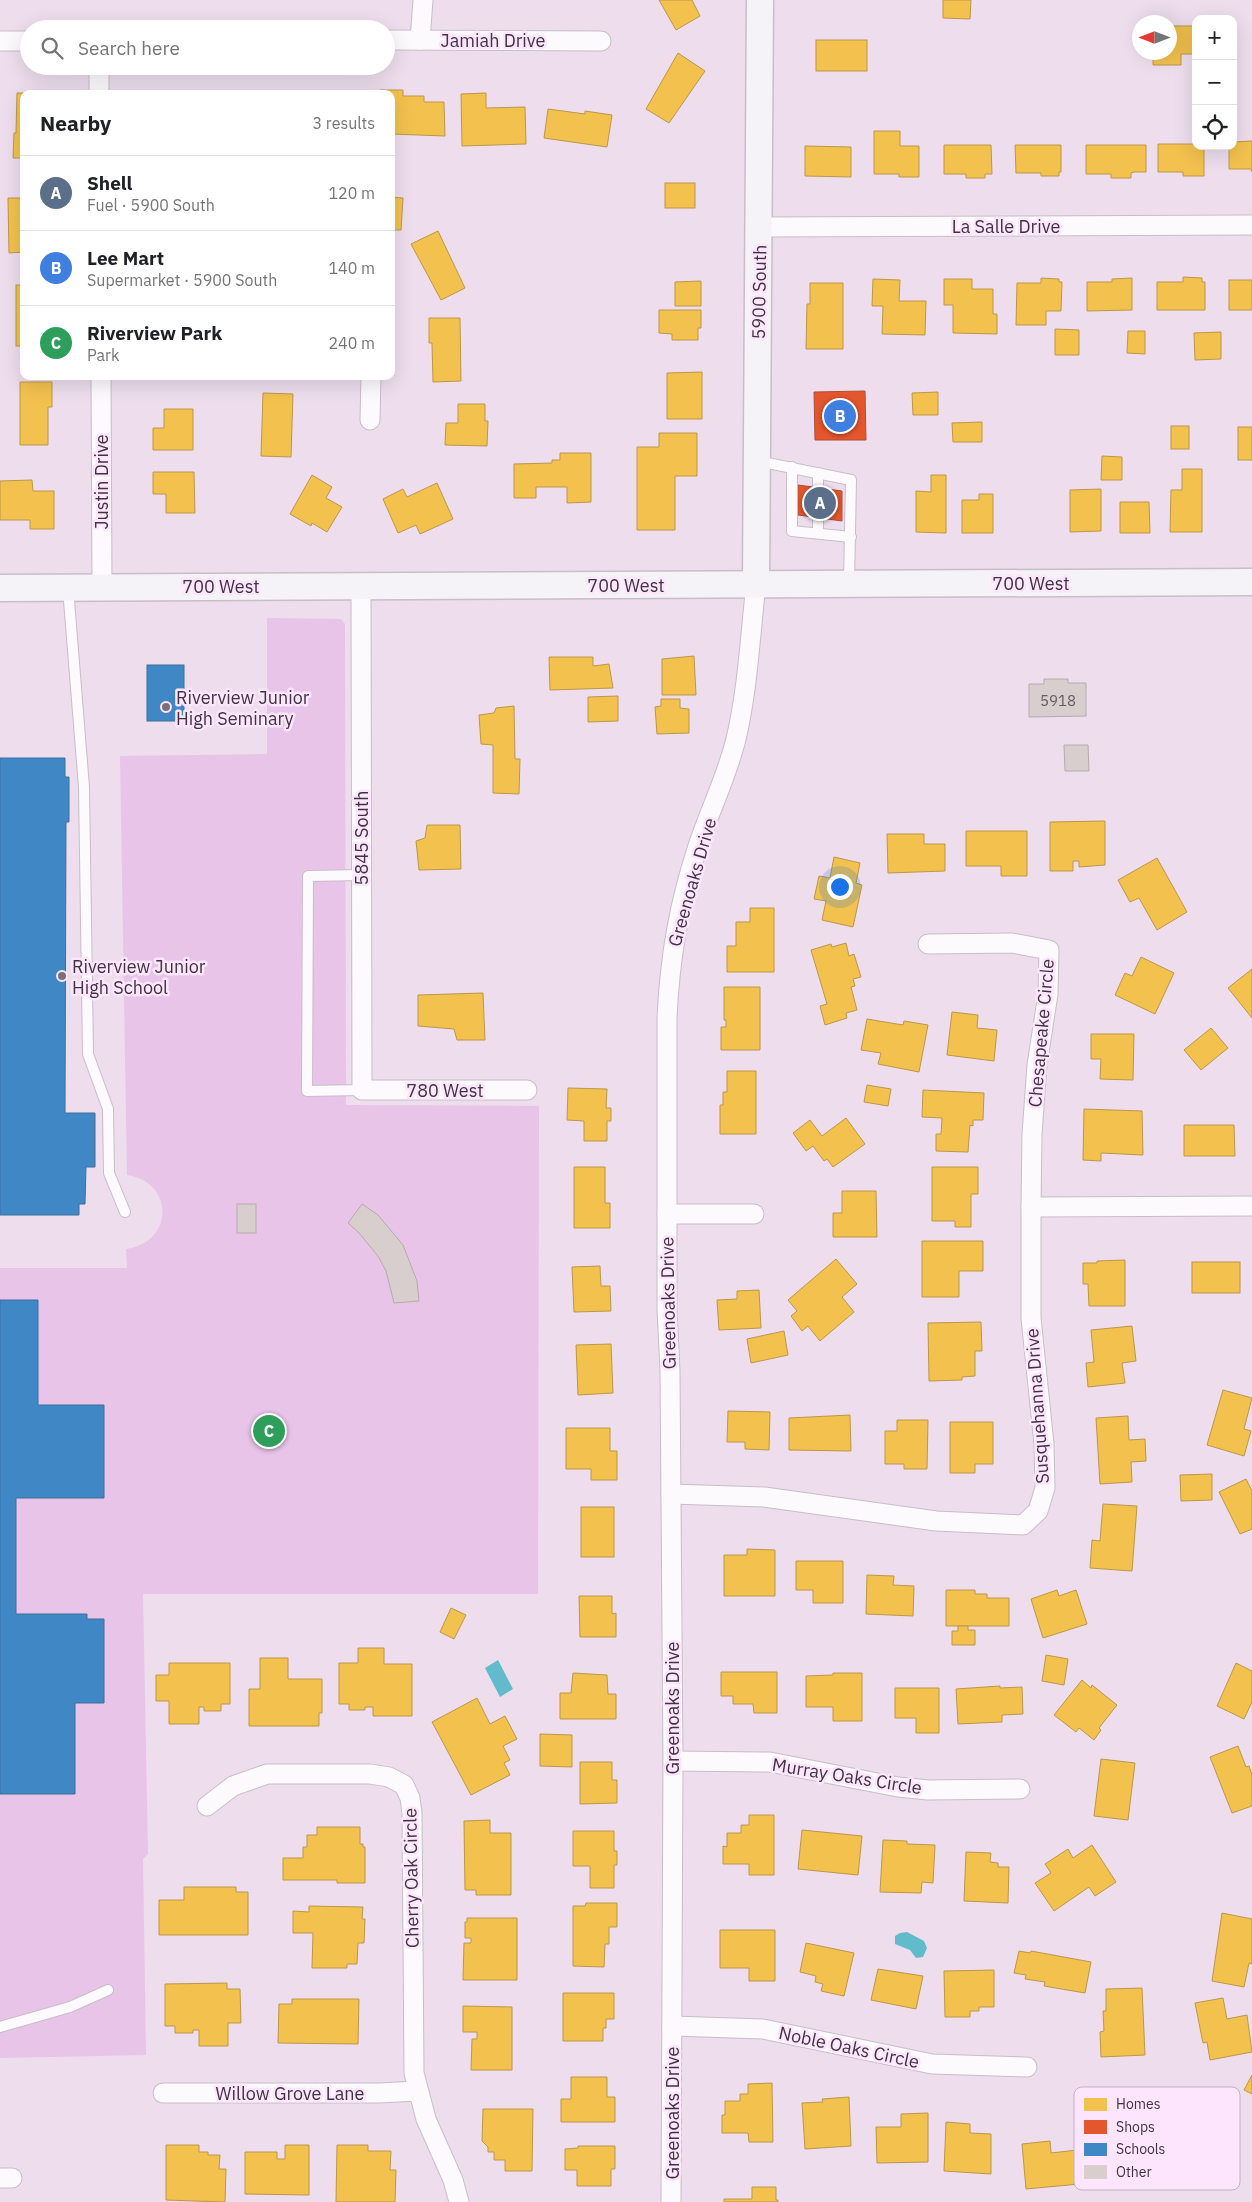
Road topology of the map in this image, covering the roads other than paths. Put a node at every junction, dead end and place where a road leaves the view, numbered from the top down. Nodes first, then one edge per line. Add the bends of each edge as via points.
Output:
1 (423, 0) edge
2 (760, 0) edge
3 (395, 40) edge
4 (420, 40) junction
5 (0, 41) edge
6 (20, 41) edge
7 (601, 41) dead end
8 (99, 75) edge
9 (99, 90) edge
10 (1252, 225) edge
11 (760, 227) junction
12 (101, 380) edge
13 (371, 380) edge
14 (370, 420) dead end
15 (757, 461) junction
16 (792, 467) junction
17 (818, 473) junction
18 (818, 488) dead end
19 (818, 518) dead end
20 (818, 533) junction
21 (851, 537) junction
22 (1252, 582) edge
23 (849, 584) junction
24 (756, 585) junction
25 (361, 586) junction
26 (68, 587) junction
27 (102, 587) junction
28 (0, 588) edge
29 (361, 875) junction
30 (928, 944) dead end
31 (362, 1090) junction
32 (527, 1090) dead end
33 (1252, 1206) edge
34 (1032, 1207) junction
35 (125, 1212) dead end
36 (667, 1214) junction
37 (754, 1214) dead end
38 (671, 1494) junction
39 (673, 1761) junction
40 (1020, 1790) dead end
41 (208, 1806) dead end
42 (108, 1990) dead end
43 (672, 2026) junction
44 (0, 2027) edge
45 (1027, 2067) dead end
46 (417, 2091) junction
47 (163, 2093) dead end
48 (459, 2202) edge
49 (671, 2202) edge

1 - 4 street
2 - 11 main road, 5900 South
3 - 4 street, Jamiah Drive
4 - 7 street, Jamiah Drive
5 - 6 street
8 - 9 street
10 - 11 street, La Salle Drive
11 - 15 main road, 5900 South
12 - 27 street, Justin Drive
13 - 14 street
15 - 16 lane
15 - 24 main road, 5900 South
16 - 17 lane
16 - 20 lane via 792,530
17 - 18 lane
17 - 21 lane via 852,480
19 - 20 lane
20 - 21 lane
21 - 23 lane
22 - 23 main road, 700 West
23 - 24 main road, 700 West
24 - 25 main road, 700 West
24 - 36 street, Greenoaks Drive via 745,696 736,740 698,846 677,920 669,968
25 - 27 main road, 700 West
25 - 29 street, 5845 South
26 - 27 main road, 700 West
26 - 28 main road, 700 West
26 - 35 lane via 84,787 88,1054 108,1110 109,1173
29 - 31 street, 5845 South
29 - 31 lane via 308,876 307,1091
30 - 34 street, Chesapeake Circle via 1012,943 1049,950 1048,994 1037,1065 1032,1134
31 - 32 street, 780 West
33 - 34 street
34 - 38 street, Susquehanna Drive via 1032,1318 1045,1488 1038,1510 1023,1525 936,1521 764,1497
36 - 37 street, Greenoaks Drive
36 - 38 street, Greenoaks Drive
38 - 39 street, Greenoaks Drive
39 - 40 street, Murray Oaks Circle via 770,1762 898,1788
39 - 43 street, Greenoaks Drive
41 - 46 street, Cherry Oak Circle via 233,1786 267,1774 370,1774 389,1776 404,1785 412,1813 412,2055
42 - 44 lane via 70,2007
43 - 45 street, Noble Oaks Circle via 763,2029 932,2064
43 - 49 street, Greenoaks Drive
46 - 47 street, Willow Grove Lane
46 - 48 street, Cherry Oak Circle

